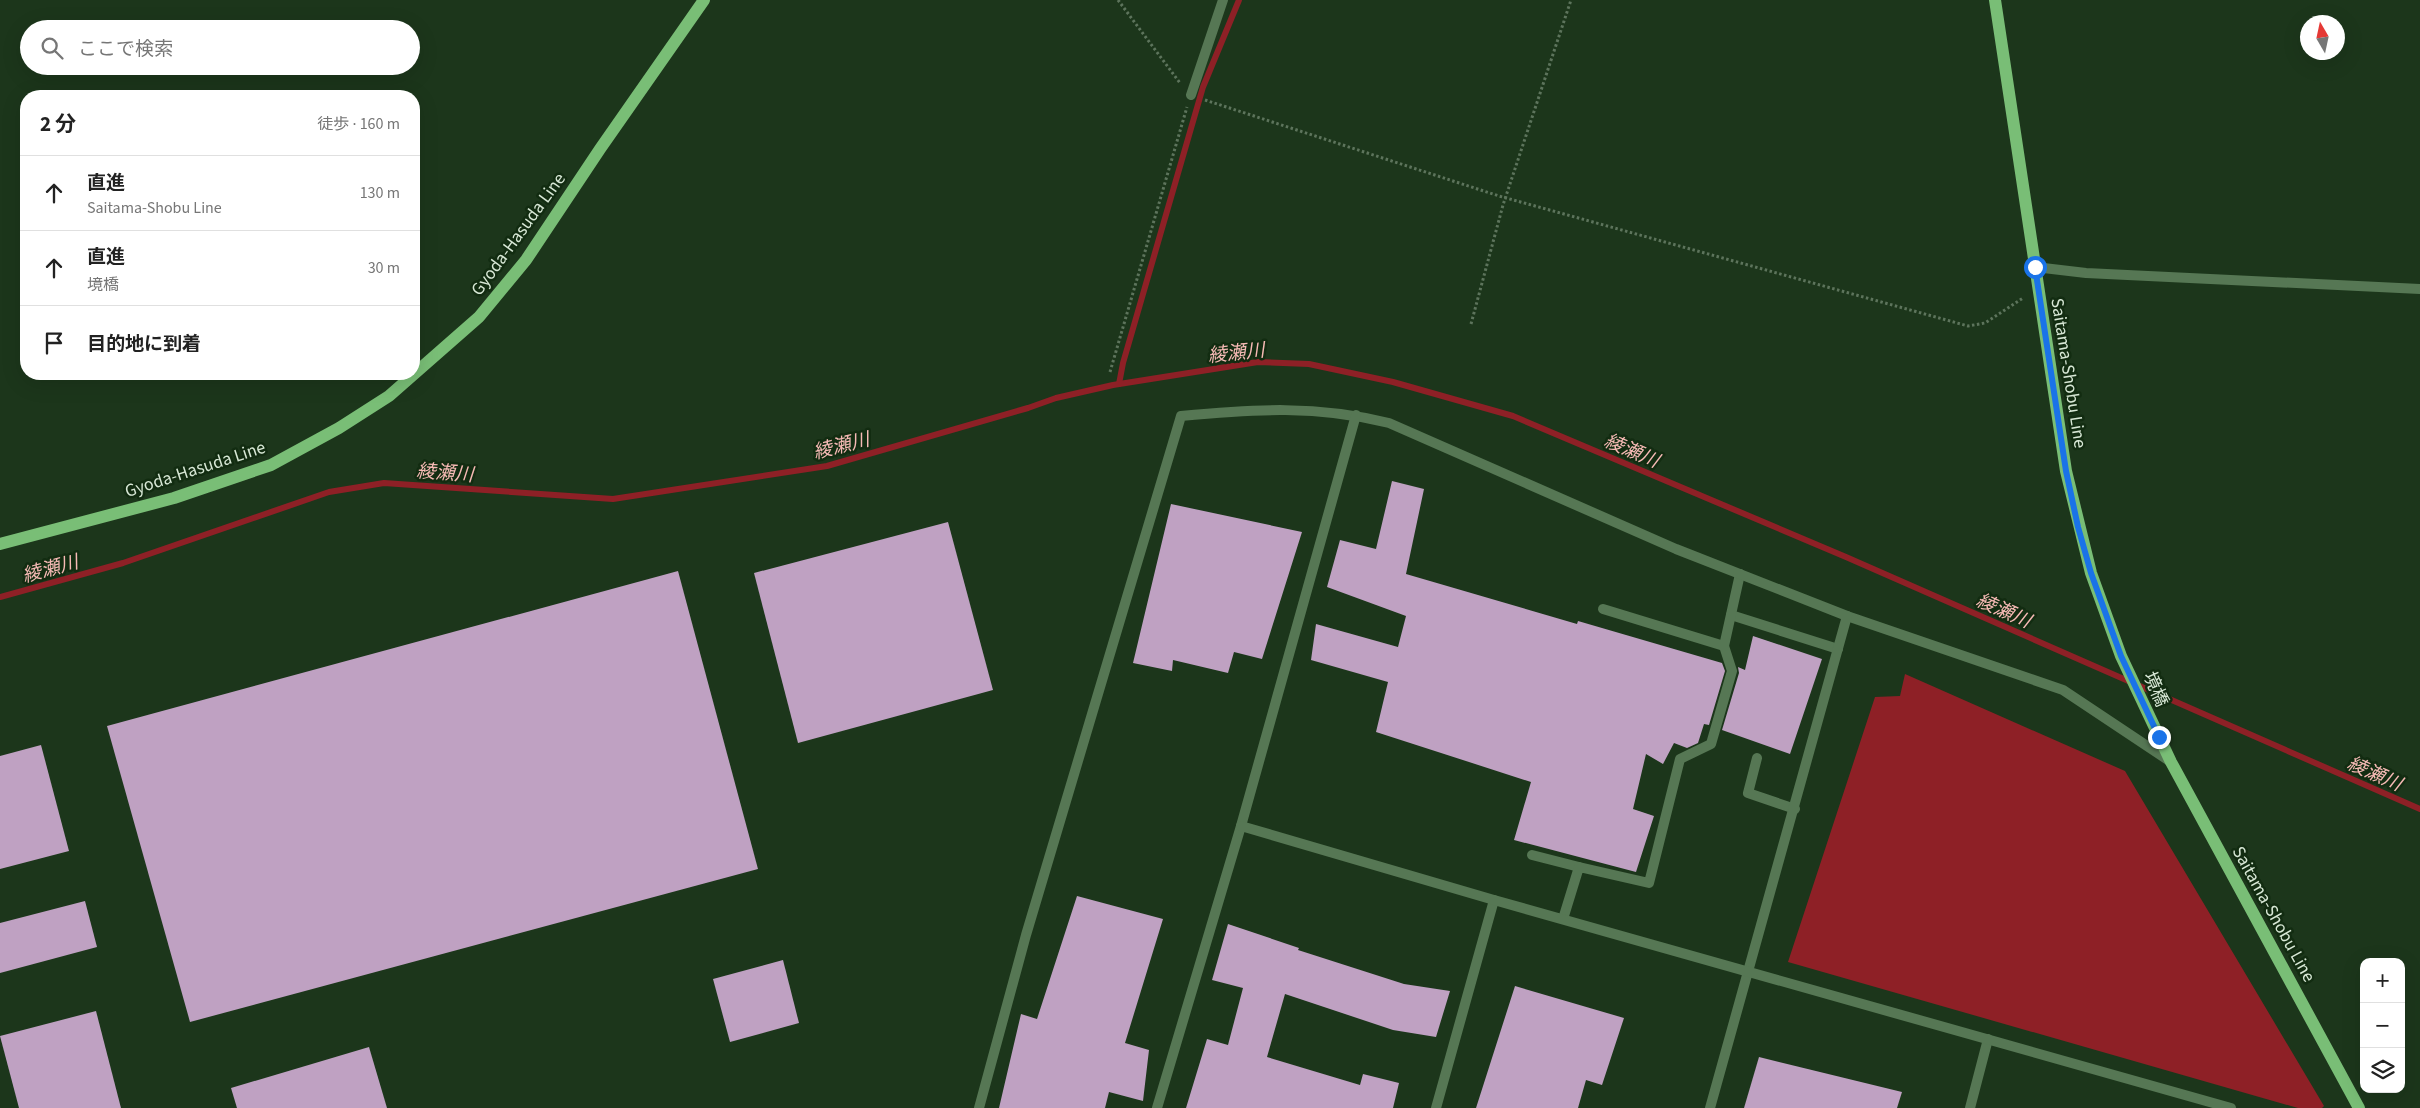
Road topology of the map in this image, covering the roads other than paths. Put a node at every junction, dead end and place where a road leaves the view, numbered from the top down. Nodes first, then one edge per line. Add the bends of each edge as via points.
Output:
1 (704, 0) edge
2 (1223, 0) edge
3 (1995, 0) edge
4 (1190, 95) road end
5 (2035, 267) junction
6 (2420, 289) edge
7 (420, 369) edge
8 (407, 380) edge
9 (1356, 415) junction
10 (0, 544) edge
11 (1740, 574) junction
12 (1604, 609) dead end
13 (1731, 615) junction
14 (1847, 616) junction
15 (1724, 646) junction
16 (1838, 649) junction
17 (2121, 656) joint
18 (2159, 737) joint
19 (1757, 758) dead end
20 (2171, 762) junction
21 (1794, 809) junction
22 (1241, 826) junction
23 (1532, 855) dead end
24 (1579, 867) junction
25 (1494, 900) junction
26 (1563, 919) junction
27 (1748, 972) junction
28 (1988, 1040) junction
29 (979, 1108) edge
30 (1157, 1108) edge
31 (1436, 1108) edge
32 (1710, 1108) edge
33 (1970, 1108) edge
34 (2231, 1108) edge
35 (2359, 1108) edge

1 - 7 main road, Gyoda-Hasuda Line via 526,260 479,317
2 - 4 street
3 - 5 main road, Saitama-Shobu Line
5 - 6 street via 2086,273
5 - 17 main road, Saitama-Shobu Line via 2066,471 2078,527
8 - 10 main road, Gyoda-Hasuda Line via 389,396 338,428 271,465 174,498
9 - 11 street via 1389,423
9 - 22 street
9 - 29 street via 1310,409 1249,409 1181,416 1029,925
11 - 13 street
11 - 14 street
12 - 15 street
13 - 15 street
13 - 16 street
14 - 16 street
14 - 20 street via 2063,690
15 - 24 street via 1732,671 1711,744 1680,759 1649,883
16 - 21 street
17 - 18 main road, 境橋
18 - 20 main road, Saitama-Shobu Line
19 - 21 street via 1748,792
20 - 35 main road, Saitama-Shobu Line
21 - 27 street
22 - 25 street
22 - 30 street
23 - 24 street
24 - 26 street
25 - 26 street
25 - 31 street
26 - 27 street
27 - 28 street
27 - 32 street
28 - 33 street
28 - 34 street

